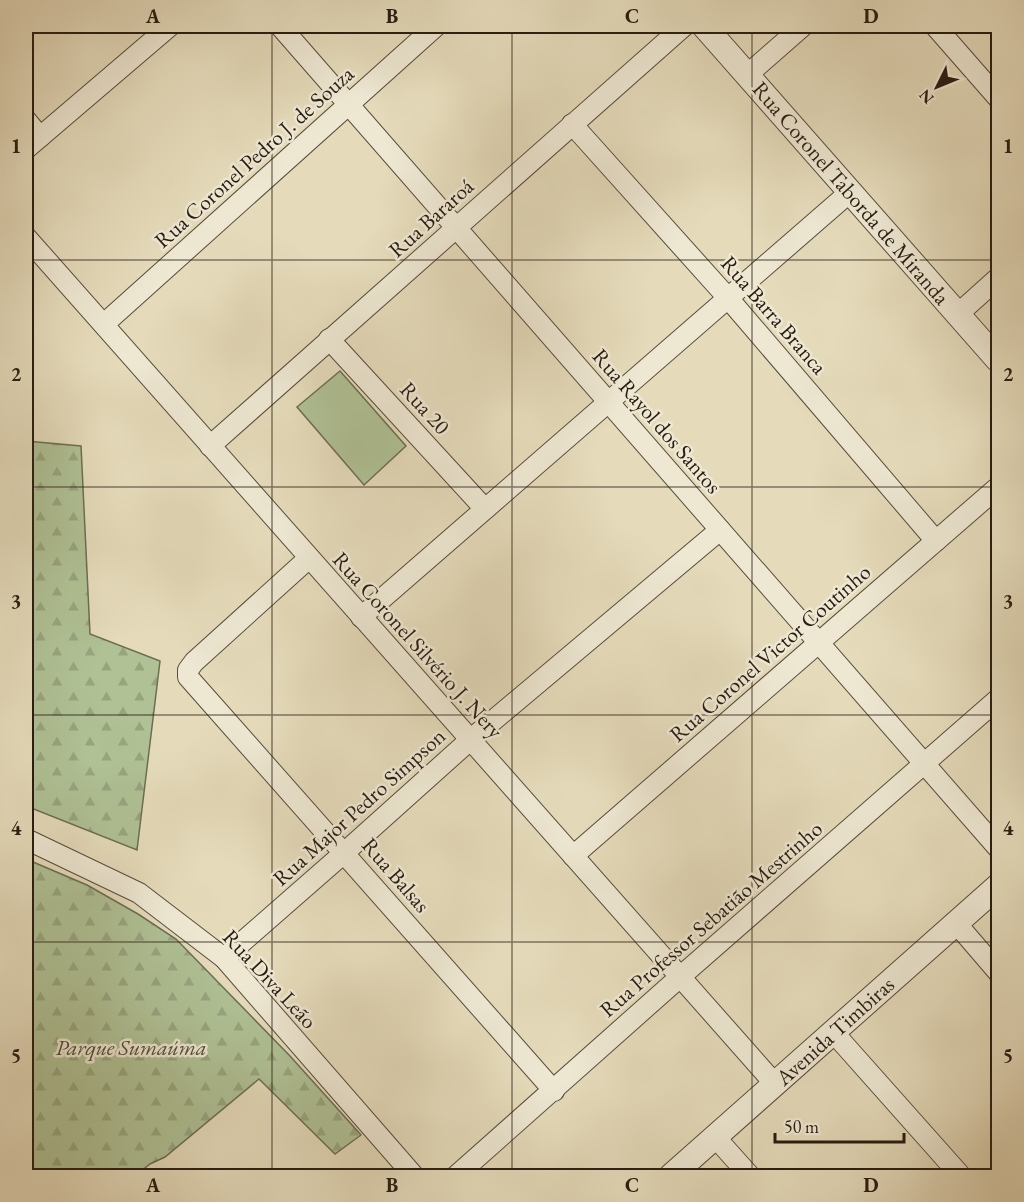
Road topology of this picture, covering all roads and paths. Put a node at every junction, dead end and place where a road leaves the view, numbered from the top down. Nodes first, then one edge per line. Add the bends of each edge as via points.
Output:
1 (170, 26) edge
2 (279, 26) edge
3 (436, 26) edge
4 (684, 26) edge
5 (704, 26) edge
6 (803, 26) edge
7 (935, 26) edge
8 (747, 75) junction
9 (999, 98) edge
10 (350, 104) junction
11 (26, 120) edge
12 (572, 124) junction
13 (33, 143) edge
14 (850, 192) junction
15 (456, 228) junction
16 (26, 237) edge
17 (999, 278) edge
18 (728, 298) junction
19 (958, 314) junction
20 (104, 324) junction
21 (330, 339) junction
22 (999, 360) edge
23 (608, 402) junction
24 (210, 446) junction
25 (999, 487) edge
26 (485, 509) junction
27 (720, 530) junction
28 (936, 541) junction
29 (309, 558) junction
30 (361, 617) junction
31 (819, 642) junction
32 (999, 699) edge
33 (470, 740) junction
34 (925, 764) junction
35 (26, 839) edge
36 (999, 848) edge
37 (344, 854) junction
38 (573, 856) junction
39 (999, 886) edge
40 (956, 923) junction
41 (224, 958) junction
42 (999, 972) edge
43 (680, 977) junction
44 (833, 1032) junction
45 (775, 1084) junction
46 (554, 1091) junction
47 (716, 1138) junction
48 (414, 1176) edge
49 (456, 1176) edge
50 (671, 1176) edge
51 (750, 1176) edge
52 (961, 1176) edge

1 - 13 street
2 - 10 street, Rua Rayol dos Santos
3 - 10 street, Rua Coronel Pedro J. de Souza
4 - 12 street, Rua Bararoá
5 - 8 street, Rua Coronel Taborda de Miranda
6 - 8 street
7 - 9 street
8 - 14 street, Rua Coronel Taborda de Miranda
10 - 15 street, Rua Rayol dos Santos
10 - 20 street, Rua Coronel Pedro J. de Souza
11 - 13 street
12 - 15 street, Rua Bararoá
12 - 18 street, Rua Barra Branca
14 - 18 street
14 - 19 street, Rua Coronel Taborda de Miranda
15 - 21 street, Rua Bararoá
15 - 23 street, Rua Rayol dos Santos
16 - 20 street, Rua Coronel Silvério J. Nery
17 - 19 street
18 - 23 street
18 - 28 street, Rua Barra Branca
19 - 22 street, Rua Coronel Taborda de Miranda
20 - 24 street, Rua Coronel Silvério J. Nery
21 - 24 street, Rua Bararoá
21 - 26 street, Rua 20
23 - 26 street
23 - 27 street, Rua Rayol dos Santos
24 - 29 street, Rua Coronel Silvério J. Nery
25 - 28 street, Rua Coronel Victor Coutinho
26 - 30 street
27 - 31 street, Rua Rayol dos Santos
27 - 33 street, Rua Major Pedro Simpson
28 - 31 street, Rua Coronel Victor Coutinho
29 - 30 street, Rua Coronel Silvério J. Nery
29 - 37 street, Rua Balsas via 194,662 188,677
30 - 33 street, Rua Coronel Silvério J. Nery
31 - 34 street, Rua Rayol dos Santos
31 - 38 street, Rua Coronel Victor Coutinho
32 - 34 street, Rua Professor Sebatião Mestrinho
33 - 37 street, Rua Major Pedro Simpson
33 - 38 street, Rua Coronel Silvério J. Nery
34 - 36 street, Rua Rayol dos Santos
34 - 43 street, Rua Professor Sebatião Mestrinho
35 - 41 street, Rua Diva Leão via 139,893
37 - 41 street, Rua Major Pedro Simpson
37 - 46 street, Rua Balsas
38 - 43 street, Rua Coronel Silvério J. Nery
39 - 40 street, Avenida Timbiras
40 - 42 street
40 - 44 street, Avenida Timbiras
41 - 48 street, Rua Diva Leão
43 - 45 street, Rua Coronel Silvério J. Nery
43 - 46 street, Rua Professor Sebatião Mestrinho
44 - 45 street, Avenida Timbiras
44 - 52 street
45 - 47 street, Avenida Timbiras
46 - 49 street, Rua Professor Sebatião Mestrinho
47 - 50 street, Avenida Timbiras
47 - 51 street

